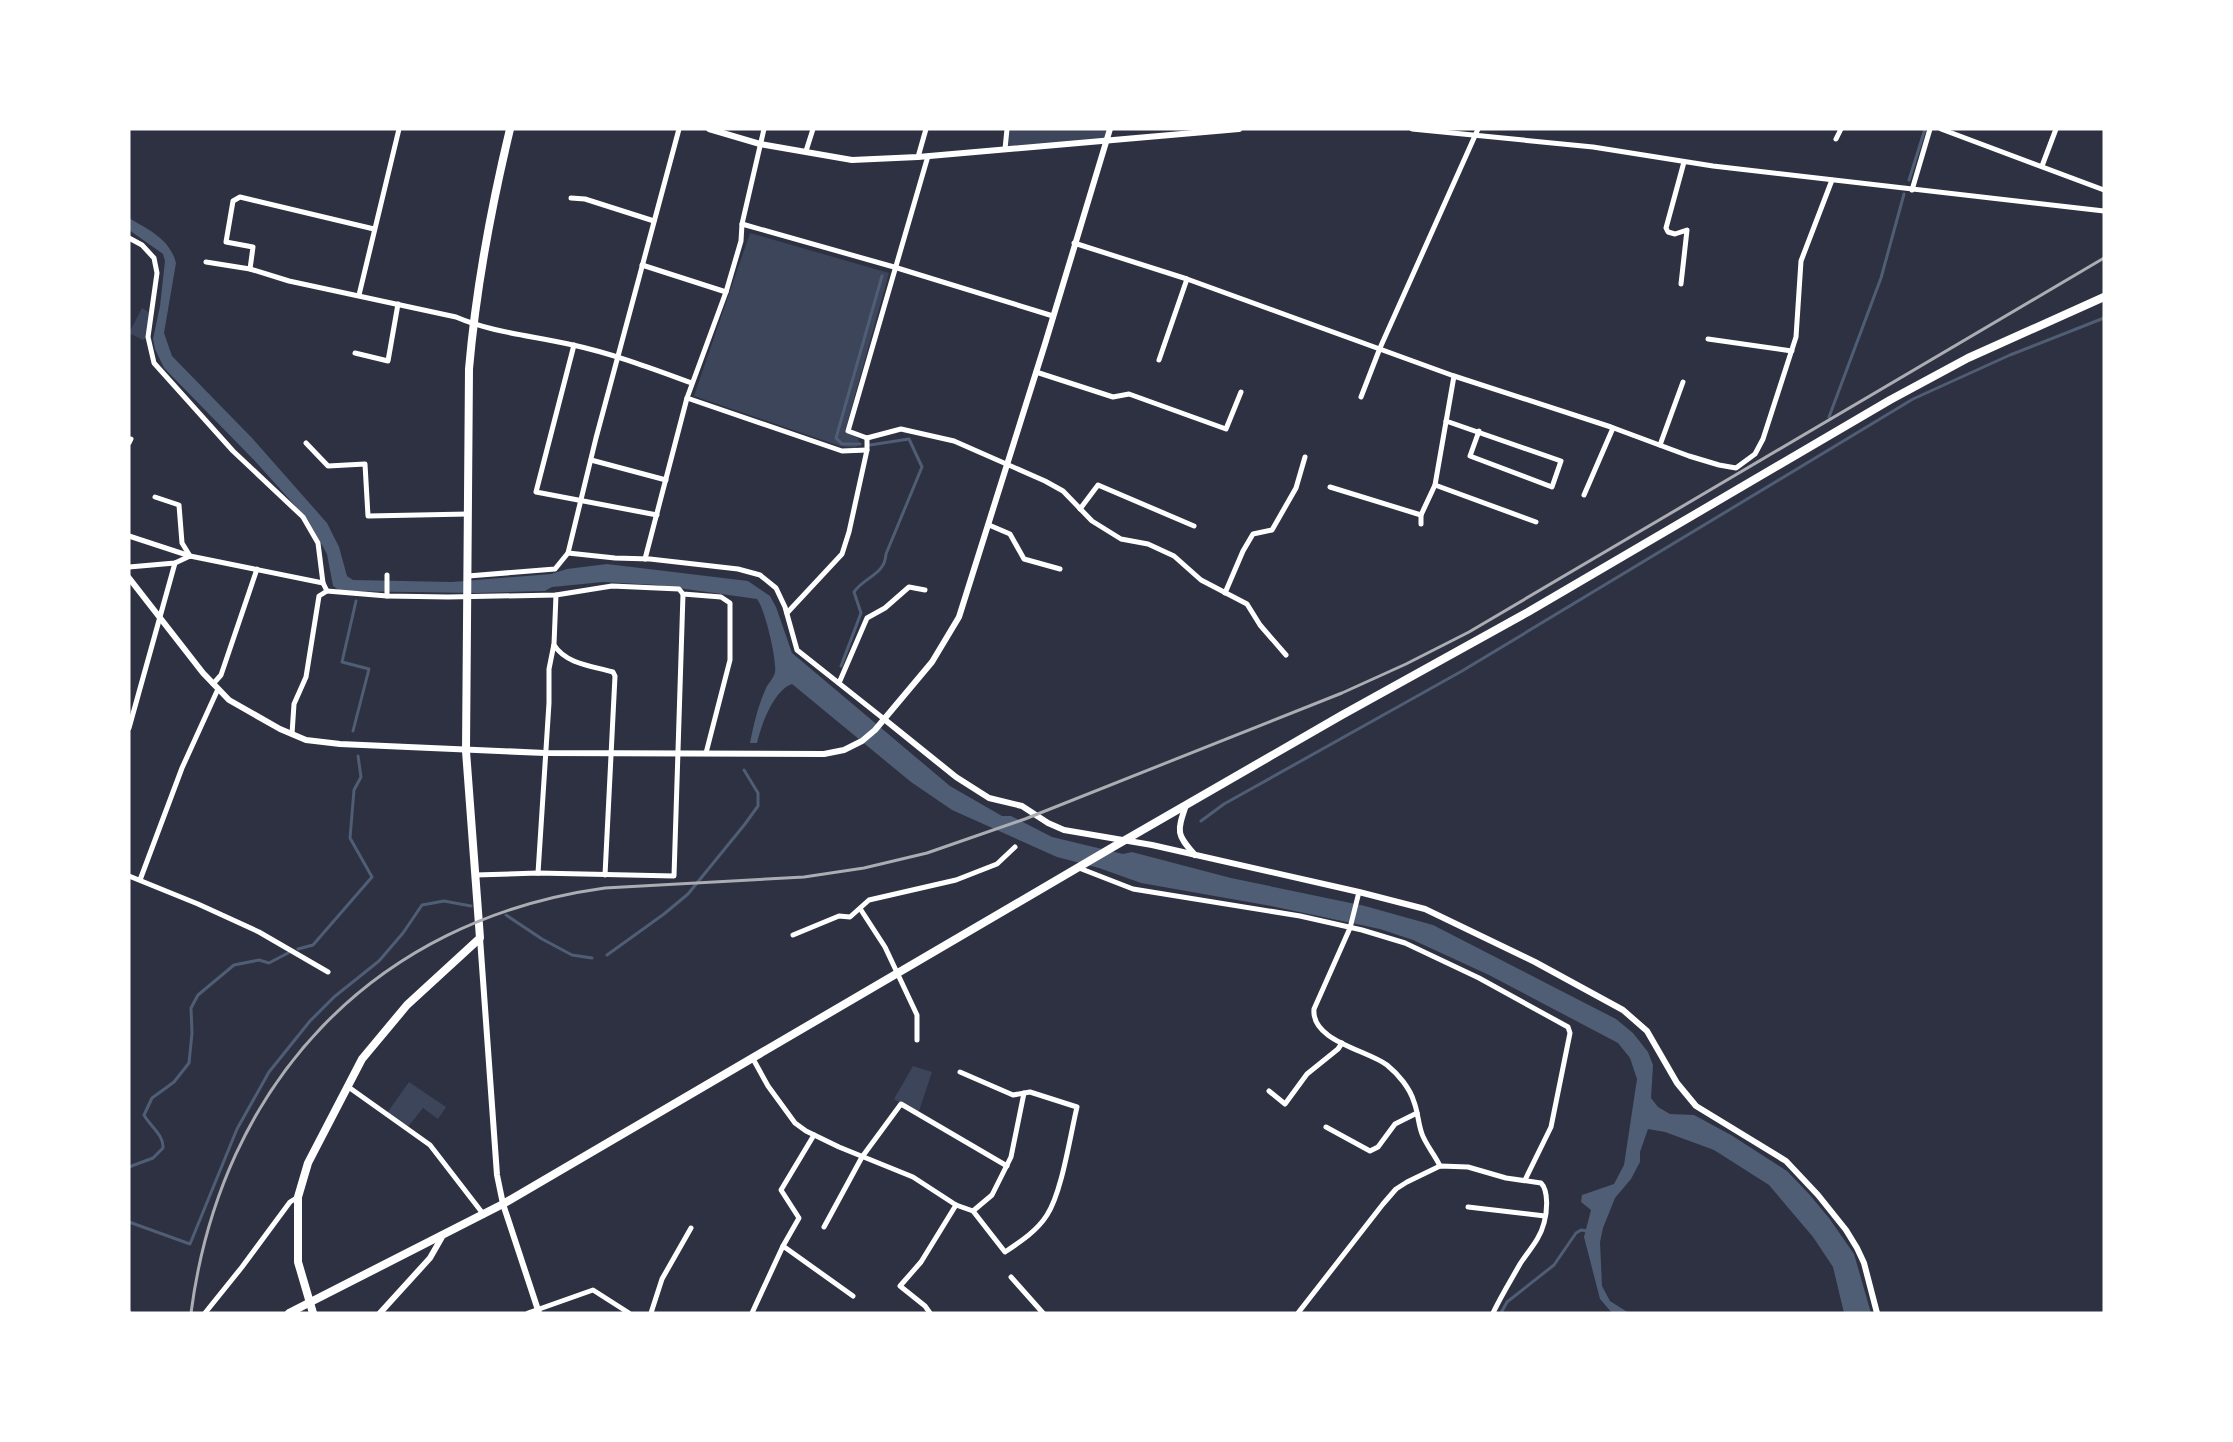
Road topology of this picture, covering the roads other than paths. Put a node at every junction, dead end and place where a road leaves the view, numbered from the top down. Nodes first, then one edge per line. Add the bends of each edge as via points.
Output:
1 (399, 129) edge
2 (510, 129) edge
3 (679, 129) edge
4 (709, 129) edge
5 (764, 129) edge
6 (813, 129) edge
7 (926, 129) edge
8 (1007, 129) edge
9 (1110, 129) edge
10 (1239, 129) edge
11 (1412, 129) edge
12 (1841, 129) edge
13 (1930, 129) edge
14 (1941, 129) edge
15 (2056, 129) edge
16 (1477, 131) edge
17 (1836, 139) dead end
18 (1107, 140) junction
19 (760, 144) junction
20 (1005, 149) junction
21 (806, 151) junction
22 (928, 156) junction
23 (918, 157) junction
24 (1684, 162) junction
25 (2043, 166) junction
26 (1832, 180) junction
27 (1912, 190) junction
28 (2104, 190) edge
29 (571, 198) dead end
30 (2104, 211) edge
31 (654, 221) junction
32 (742, 224) junction
33 (374, 229) junction
34 (129, 238) edge
35 (1074, 243) junction
36 (206, 262) dead end
37 (642, 265) junction
38 (894, 267) junction
39 (250, 269) junction
40 (1187, 279) junction
41 (1681, 284) dead end
42 (726, 292) junction
43 (359, 295) junction
44 (2104, 297) edge
45 (398, 304) junction
46 (1053, 316) junction
47 (473, 325) junction
48 (1708, 339) dead end
49 (574, 345) junction
50 (1380, 348) junction
51 (1792, 351) junction
52 (355, 353) dead end
53 (618, 357) junction
54 (1159, 360) dead end
55 (1036, 372) junction
56 (1454, 376) junction
57 (1683, 382) dead end
58 (692, 383) junction
59 (1241, 392) dead end
60 (1361, 397) dead end
61 (687, 398) junction
62 (1446, 421) junction
63 (1613, 428) junction
64 (1479, 431) junction
65 (867, 438) junction
66 (306, 443) dead end
67 (1660, 445) junction
68 (867, 450) junction
69 (1305, 457) dead end
70 (591, 460) junction
71 (1008, 464) junction
72 (666, 480) junction
73 (1435, 485) junction
74 (1330, 487) dead end
75 (1584, 495) dead end
76 (155, 497) dead end
77 (581, 500) junction
78 (1080, 508) junction
79 (468, 514) junction
80 (657, 515) junction
81 (1420, 515) junction
82 (1536, 522) dead end
83 (1421, 524) dead end
84 (989, 525) junction
85 (1194, 525) dead end
86 (129, 536) edge
87 (568, 553) junction
88 (190, 556) junction
89 (645, 559) junction
90 (175, 563) junction
91 (129, 567) edge
92 (1060, 568) dead end
93 (257, 570) junction
94 (387, 575) dead end
95 (468, 577) junction
96 (129, 578) edge
97 (323, 582) junction
98 (925, 590) dead end
99 (327, 591) junction
100 (1225, 593) junction
101 (683, 594) junction
102 (556, 595) junction
103 (387, 596) junction
104 (468, 596) junction
105 (787, 613) junction
106 (160, 618) junction
107 (554, 644) junction
108 (1286, 656) dead end
109 (839, 683) junction
110 (216, 686) junction
111 (884, 719) junction
112 (129, 728) edge
113 (292, 734) junction
114 (466, 751) junction
115 (545, 753) junction
116 (610, 753) junction
117 (677, 753) junction
118 (706, 753) junction
119 (1186, 805) junction
120 (1124, 841) junction
121 (1015, 847) dead end
122 (1195, 855) junction
123 (1079, 868) junction
124 (538, 873) junction
125 (475, 875) junction
126 (605, 875) junction
127 (129, 876) edge
128 (140, 880) junction
129 (1358, 896) junction
130 (861, 910) junction
131 (1351, 927) junction
132 (793, 935) dead end
133 (480, 938) junction
134 (328, 972) dead end
135 (898, 973) junction
136 (917, 1040) dead end
137 (1342, 1043) junction
138 (752, 1057) junction
139 (960, 1072) dead end
140 (347, 1086) junction
141 (1269, 1091) dead end
142 (1024, 1093) junction
143 (1417, 1113) junction
144 (1326, 1127) dead end
145 (814, 1135) junction
146 (862, 1157) junction
147 (1007, 1166) junction
148 (1440, 1166) junction
149 (1525, 1180) junction
150 (298, 1197) junction
151 (503, 1204) junction
152 (956, 1205) junction
153 (1468, 1207) dead end
154 (973, 1211) junction
155 (484, 1215) junction
156 (1545, 1216) junction
157 (824, 1227) dead end
158 (691, 1228) dead end
159 (442, 1237) junction
160 (783, 1246) junction
161 (1011, 1277) dead end
162 (852, 1296) dead end
163 (925, 1306) junction
164 (538, 1311) edge
165 (205, 1313) edge
166 (289, 1313) edge
167 (313, 1313) edge
168 (380, 1313) edge
169 (528, 1313) edge
170 (629, 1313) edge
171 (651, 1313) edge
172 (752, 1313) edge
173 (920, 1313) edge
174 (930, 1313) edge
175 (1043, 1313) edge
176 (1298, 1313) edge
177 (1493, 1313) edge
178 (1877, 1313) edge

1 - 33 street
2 - 47 main road via 491,209
3 - 31 street
4 - 19 street
5 - 19 street
6 - 21 street
7 - 23 street
8 - 20 street
9 - 18 street
10 - 18 street
11 - 16 street
12 - 17 street
13 - 27 street
14 - 25 street
15 - 25 street
16 - 24 street
16 - 50 street
18 - 20 street
18 - 35 street
19 - 21 street
19 - 32 street
20 - 22 street
21 - 23 street via 852,160
22 - 23 street
22 - 38 street
24 - 26 street
24 - 41 street via 1666,228 1675,234 1687,230
25 - 28 street
26 - 27 street
26 - 51 street via 1801,261
27 - 30 street
29 - 31 street
31 - 37 street
32 - 38 street
32 - 42 street
33 - 39 street via 240,197 233,201 226,242 253,247
33 - 43 street
34 - 97 street via 154,258 158,273 148,338 154,363 233,451 303,517 318,543
35 - 40 street
35 - 46 street
36 - 39 street
37 - 42 street
37 - 53 street
38 - 46 street
38 - 65 street via 848,431
39 - 43 street
40 - 50 street
40 - 54 street
42 - 58 street
43 - 45 street
44 - 119 highway via 1968,358 1890,400 1528,612
45 - 47 street via 456,317
45 - 52 street via 388,361
46 - 55 street
47 - 49 street
47 - 79 main road
48 - 51 street
49 - 53 street
49 - 77 street via 536,492
50 - 56 street
50 - 60 street
51 - 67 street via 1763,439 1755,454 1736,468
53 - 58 street
53 - 70 street
55 - 59 street via 1113,397 1129,394 1226,429
55 - 71 street
56 - 62 street
56 - 63 street
57 - 67 street
58 - 61 street
61 - 68 street via 842,451
61 - 72 street
62 - 64 street
62 - 73 street
63 - 67 street
63 - 75 street
64 - 64 street via 1561,461 1552,487 1470,456
65 - 68 street
65 - 71 street via 901,429 954,441
66 - 79 street via 328,466 364,464 368,516
68 - 105 street via 842,554
69 - 100 street via 1296,488 1272,530 1253,534
70 - 72 street
70 - 77 street
71 - 78 street via 1063,491
71 - 84 street
72 - 80 street
73 - 81 street
73 - 82 street
74 - 81 street
76 - 88 street via 179,505 182,543
77 - 80 street
77 - 87 street
78 - 85 street via 1098,485
78 - 100 street via 1092,521 1121,539 1148,544 1174,556 1201,580
79 - 95 main road
80 - 89 street
81 - 83 street
84 - 92 street via 1010,534 1024,560
84 - 111 street via 965,602 948,637
86 - 88 street
87 - 89 street
87 - 95 street via 555,569
88 - 90 street
88 - 93 street
89 - 105 street via 760,575 776,588
90 - 91 street
90 - 106 street
93 - 97 street
93 - 110 street
94 - 103 street
95 - 104 main road
96 - 106 street
97 - 99 street
98 - 109 street via 909,587 867,618
99 - 103 street
99 - 113 street via 318,596 306,677 294,704
100 - 108 street via 1247,604
101 - 102 street via 679,590 612,586
101 - 117 street
101 - 118 street via 721,597 730,603 730,660
102 - 104 street
102 - 107 street
103 - 104 street
104 - 114 main road
105 - 109 street via 797,650
106 - 110 street
106 - 112 street
107 - 115 street
107 - 116 street via 560,655 615,676
109 - 111 street
110 - 113 street via 229,700
110 - 128 street
111 - 118 street via 862,741 824,754
111 - 120 street via 956,777 989,798 1023,806 1064,830
113 - 114 street via 306,740 340,744
114 - 115 street
114 - 125 main road
115 - 116 street
115 - 124 street
116 - 117 street
116 - 126 street
117 - 118 street
117 - 126 street via 674,876
119 - 120 highway
119 - 122 street via 1179,828 1182,840
120 - 122 street
120 - 123 highway
121 - 130 street via 997,864 956,880 869,900
122 - 129 street
123 - 131 street via 1132,889 1256,907
123 - 135 highway
124 - 125 street
124 - 126 street
125 - 133 main road
127 - 128 street
128 - 134 street via 259,932
129 - 131 street
129 - 178 street via 1425,909 1535,962 1641,1024 1696,1106 1786,1161 1818,1195 1857,1248
130 - 132 street via 850,918 839,916
130 - 135 street
131 - 137 street via 1313,1013 1320,1028
131 - 149 street via 1405,943 1568,1027 1551,1127
133 - 140 main road via 407,1005 362,1059
133 - 151 street via 497,1175
135 - 136 street via 917,1015
135 - 138 highway
137 - 141 street via 1307,1074 1285,1104
137 - 143 street via 1377,1058 1396,1073 1412,1097
138 - 145 street via 795,1123
138 - 151 highway
139 - 142 street via 1013,1095
140 - 150 main road via 308,1163
140 - 155 street via 430,1145
142 - 147 street
142 - 154 street via 1077,1107 1056,1196 1047,1216 1026,1239 1005,1252
143 - 144 street via 1395,1124 1378,1147 1370,1151
143 - 148 street via 1425,1141
145 - 146 street
145 - 160 street via 781,1190 799,1218
146 - 147 street via 902,1104
146 - 152 street via 913,1177
146 - 157 street
147 - 154 street via 992,1195
148 - 149 street via 1468,1167
148 - 176 street via 1396,1189
149 - 156 street via 1544,1186
150 - 165 street via 290,1202
150 - 167 main road via 298,1262
151 - 155 highway
151 - 164 street
152 - 154 street
152 - 163 street via 921,1262 900,1286
153 - 156 street
155 - 159 highway
156 - 177 street via 1537,1239
158 - 171 street via 662,1279
159 - 166 highway
159 - 168 street via 430,1258
160 - 162 street
160 - 172 street
161 - 175 street
163 - 173 street
163 - 174 street
164 - 169 street
164 - 170 street via 593,1290

